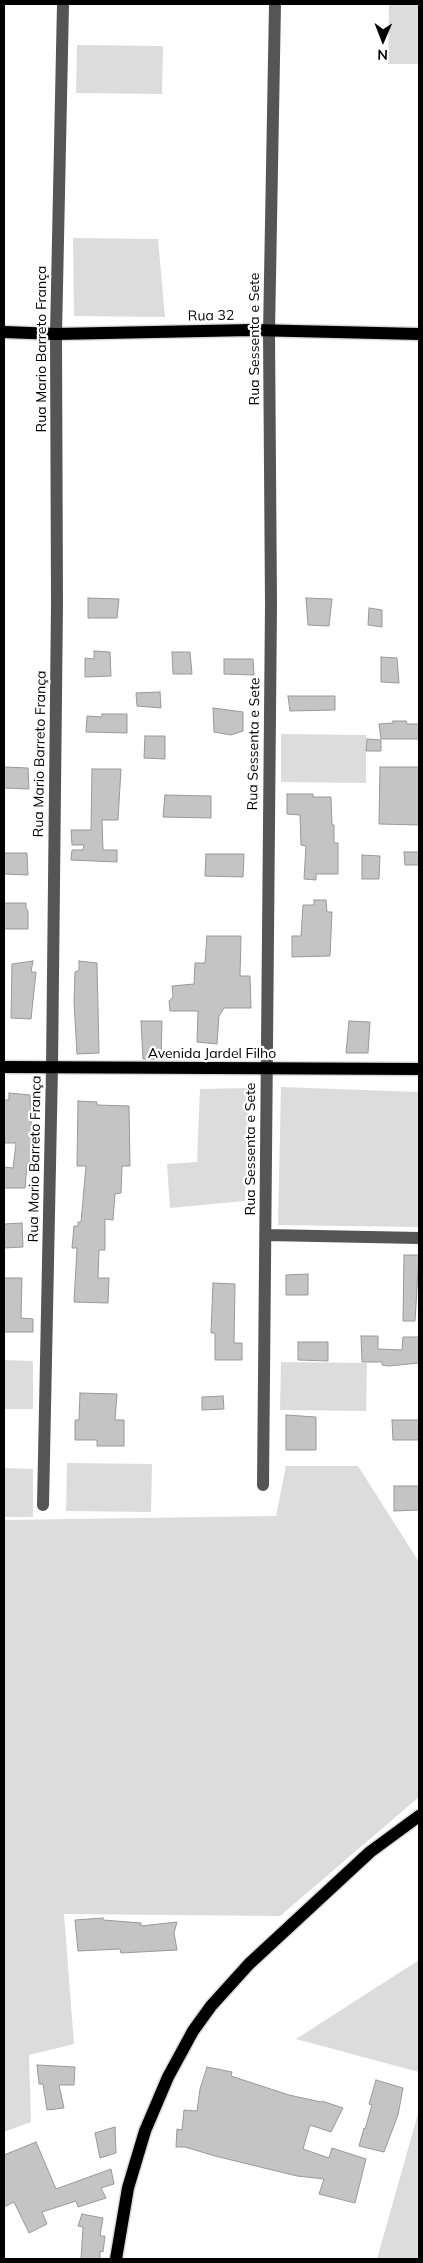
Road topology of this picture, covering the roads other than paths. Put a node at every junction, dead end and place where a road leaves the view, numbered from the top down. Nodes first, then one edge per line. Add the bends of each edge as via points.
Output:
1 (63, 4) edge
2 (275, 4) edge
3 (4, 332) edge
4 (269, 332) junction
5 (56, 334) junction
6 (419, 334) edge
7 (4, 1067) edge
8 (52, 1068) junction
9 (266, 1069) junction
10 (419, 1069) edge
11 (266, 1235) junction
12 (419, 1238) edge
13 (263, 1485) dead end
14 (43, 1505) dead end
15 (419, 1816) edge
16 (116, 2259) edge

1 - 5 street, Rua Mario Barreto França
2 - 4 street, Rua Sessenta e Sete
3 - 5 main road, Rua 32
4 - 5 main road, Rua 32
4 - 6 main road, Rua 32
4 - 9 street, Rua Sessenta e Sete via 271,604
5 - 8 street, Rua Mario Barreto França
7 - 8 main road, Avenida Jardel Filho
8 - 9 main road, Avenida Jardel Filho
8 - 14 street, Rua Mario Barreto França
9 - 10 main road, Avenida Jardel Filho
9 - 11 street, Rua Sessenta e Sete
11 - 12 street
11 - 13 street, Rua Sessenta e Sete
15 - 16 main road via 370,1852 249,1964 193,2031 161,2090 145,2131 128,2188

